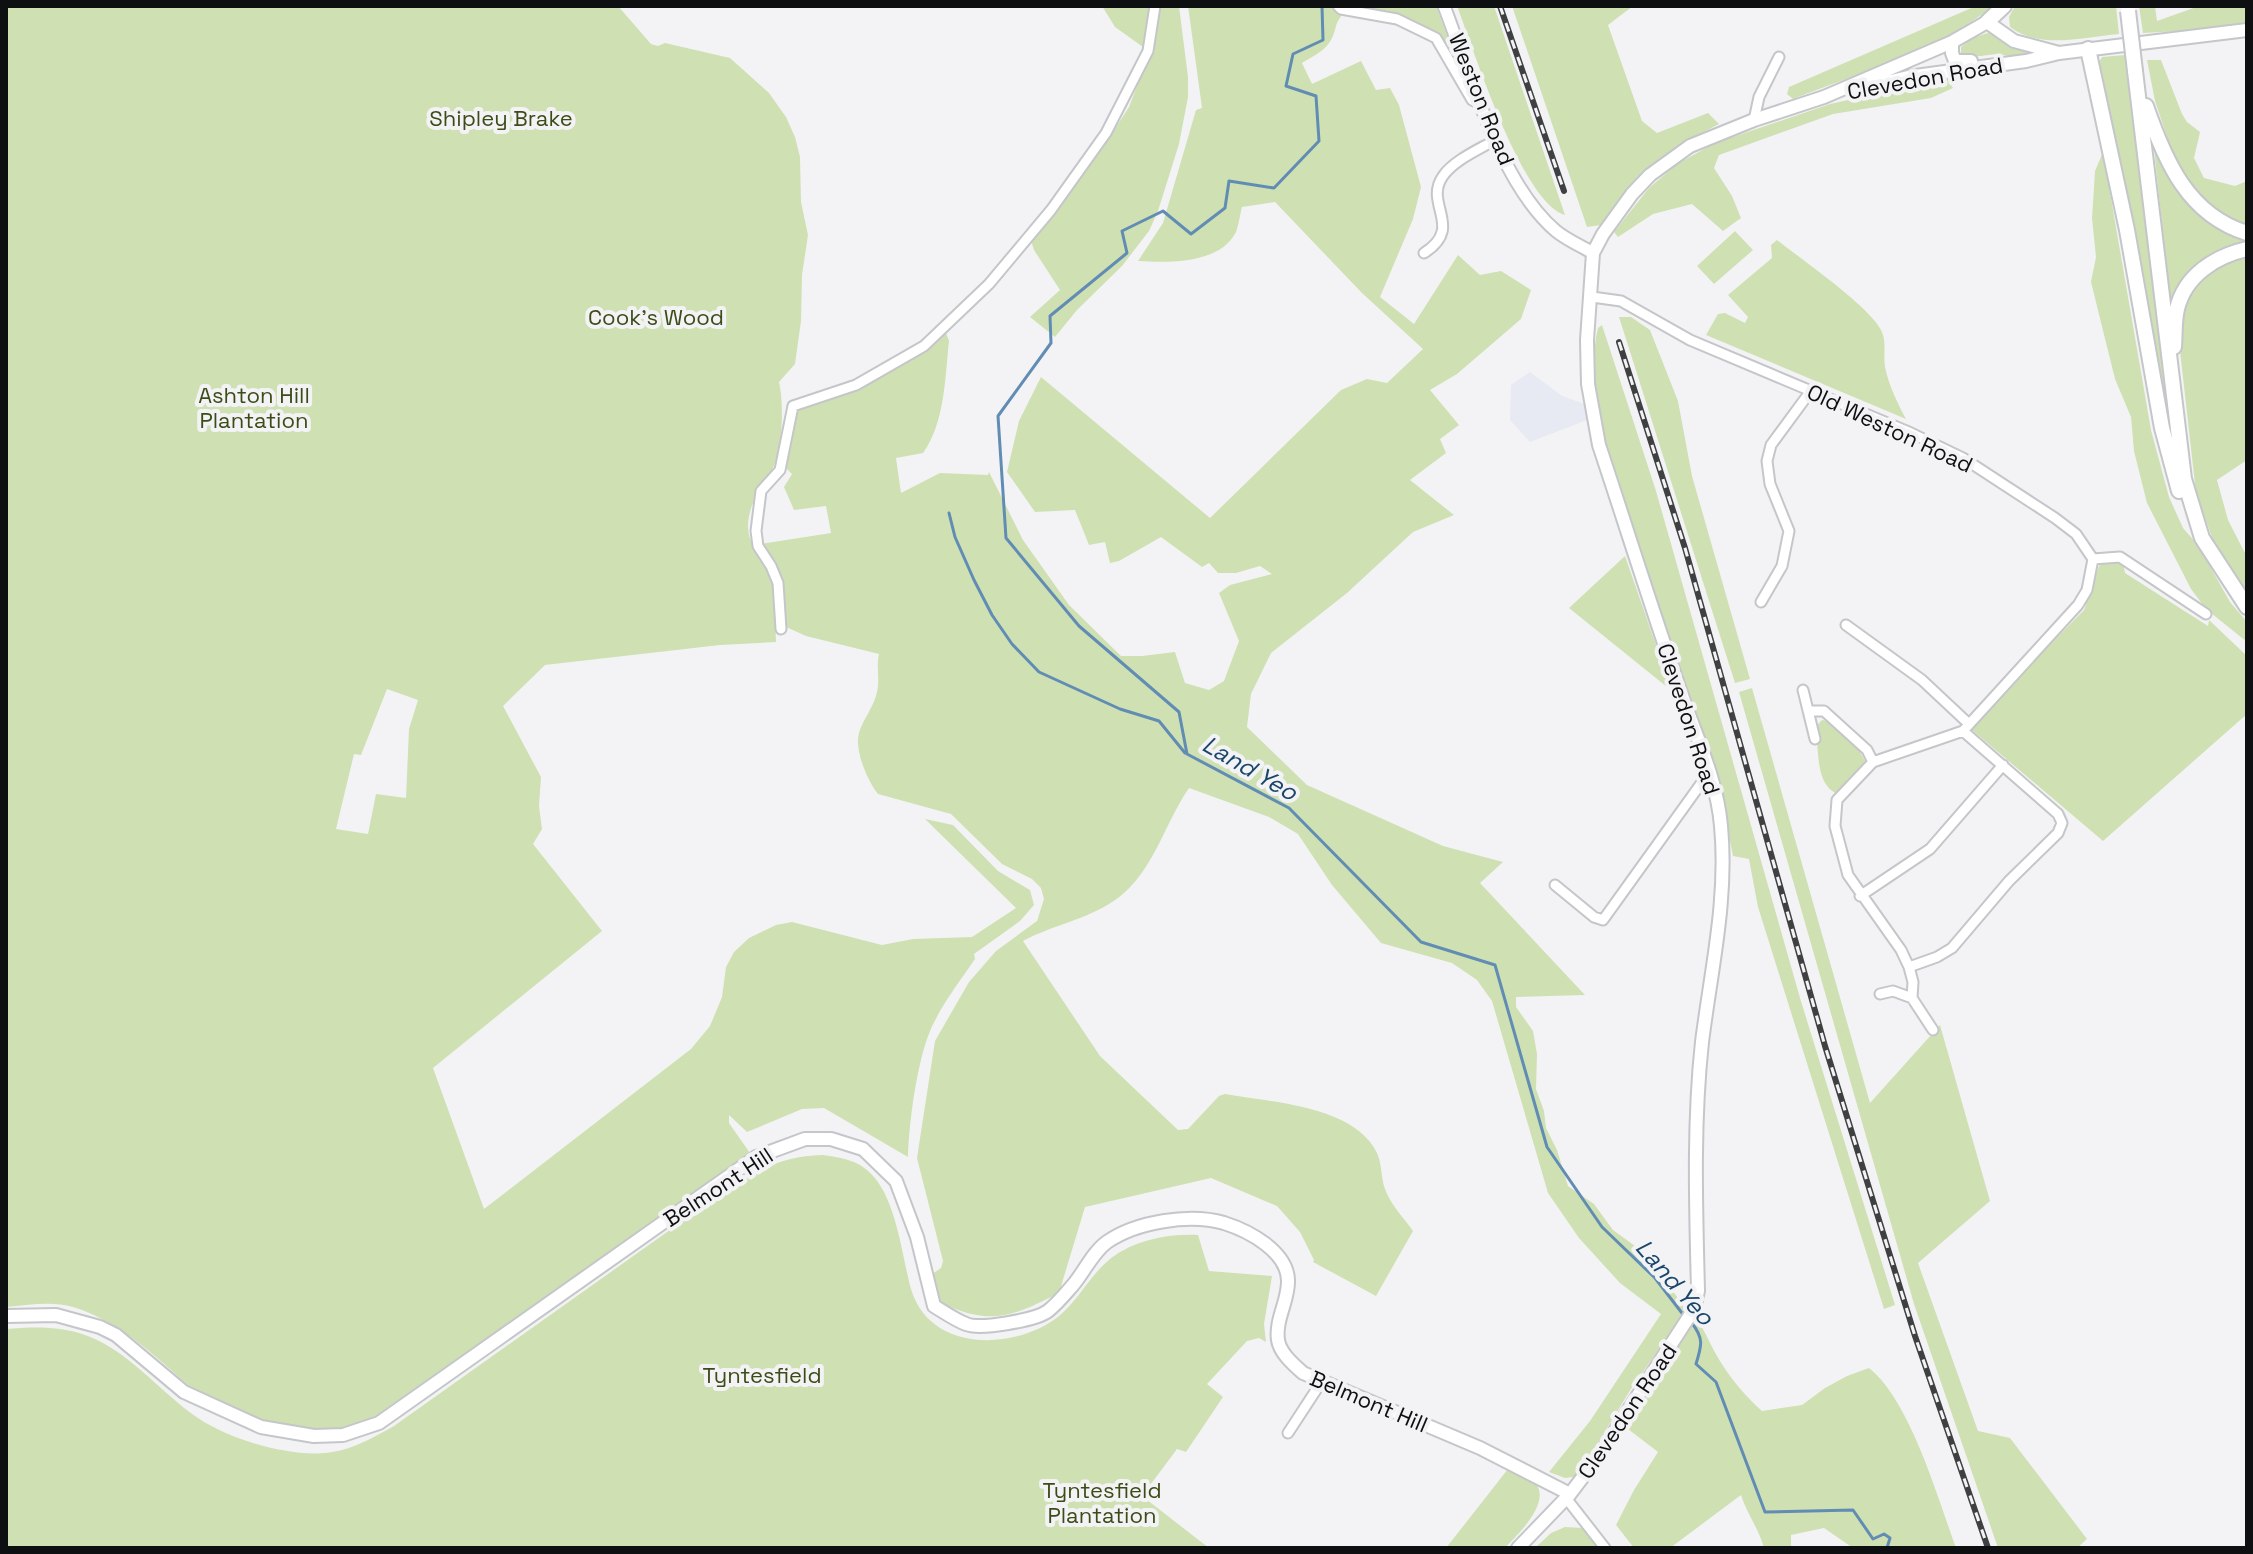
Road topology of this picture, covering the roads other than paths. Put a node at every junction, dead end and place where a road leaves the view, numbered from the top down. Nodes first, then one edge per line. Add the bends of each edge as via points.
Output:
1 (1155, 6) edge
2 (1338, 6) edge
3 (1444, 6) edge
4 (2004, 6) edge
5 (2127, 8) edge
6 (1987, 22) junction
7 (2247, 30) edge
8 (1952, 42) junction
9 (2088, 49) junction
10 (2059, 53) junction
11 (1779, 57) dead end
12 (2026, 61) junction
13 (2135, 71) junction
14 (1824, 97) junction
15 (1482, 105) junction
16 (1754, 120) junction
17 (1495, 140) junction
18 (2247, 233) edge
19 (2247, 249) edge
20 (1424, 253) dead end
21 (1593, 253) junction
22 (1592, 297) junction
23 (2172, 380) junction
24 (1810, 392) junction
25 (2195, 521) junction
26 (2093, 559) junction
27 (1761, 602) dead end
28 (2247, 607) edge
29 (2206, 614) dead end
30 (1846, 625) dead end
31 (781, 629) dead end
32 (1803, 690) dead end
33 (1808, 711) junction
34 (1966, 728) junction
35 (1815, 739) dead end
36 (1873, 762) junction
37 (2003, 765) junction
38 (1710, 771) junction
39 (1555, 885) dead end
40 (1860, 896) junction
41 (1909, 967) junction
42 (1880, 994) dead end
43 (1912, 998) junction
44 (1933, 1030) dead end
45 (6, 1316) edge
46 (1322, 1381) junction
47 (1288, 1433) dead end
48 (1568, 1496) junction
49 (1518, 1548) edge
50 (1605, 1548) edge

1 - 31 street via 1148,51 1106,133 989,284 924,346 856,385 793,406 780,470 761,491 756,531 758,546 778,583
2 - 15 street via 1397,19 1436,38 1472,100
3 - 15 street, Weston Road
4 - 6 main road
5 - 13 main road, bridge
6 - 8 main road, Clevedon Road
6 - 10 main road, Clevedon Road via 2014,41
7 - 9 main road, Clevedon Road
8 - 12 main road, Clevedon Road via 1953,58 1959,62
8 - 14 main road, Clevedon Road
9 - 10 main road, Clevedon Road
9 - 25 main road via 2162,428 2178,490
10 - 12 main road, Clevedon Road
11 - 16 street
12 - 14 main road, Clevedon Road via 1908,77
13 - 18 main road via 2157,137 2182,185 2213,219
13 - 23 main road
14 - 16 main road, Clevedon Road
15 - 17 street, Weston Road
16 - 21 main road, Clevedon Road via 1690,146 1650,175
17 - 20 street via 1443,176 1438,190 1444,226 1441,238
17 - 21 street, Weston Road via 1534,207 1555,230
19 - 23 main road via 2215,260 2184,291 2177,309
21 - 22 main road, Clevedon Road
22 - 24 street, Old Weston Road via 1621,301 1690,340
22 - 38 main road, Clevedon Road via 1588,384 1599,445
23 - 25 main road via 2184,479
24 - 26 street, Old Weston Road via 1963,458 2076,534
24 - 27 street via 1771,445 1767,461 1770,484 1789,531 1782,566
25 - 28 main road
26 - 29 street via 2120,557
26 - 34 street via 2078,605
30 - 34 street via 1922,680
32 - 33 street
33 - 35 street
33 - 36 street via 1824,711
34 - 36 street
34 - 37 street
36 - 40 street via 1837,800 1835,812 1848,875
37 - 40 street via 1930,849
37 - 41 street via 2058,814 2058,833 1952,948
38 - 39 street via 1603,920
38 - 48 main road, Clevedon Road via 1724,858 1694,1145 1698,1291 1688,1320
40 - 41 street
41 - 43 street
42 - 43 street via 1893,991
43 - 44 street
45 - 46 main road, Belmont Hill via 56,1315 85,1321 116,1335 184,1392 261,1427 343,1435 379,1423 756,1157 805,1139 831,1139 863,1149 896,1181 934,1306 968,1326 1005,1324 1046,1313 1105,1244 1127,1232 1153,1222 1223,1223 1254,1236 1284,1263 1289,1282 1278,1342 1303,1373
46 - 47 street
46 - 48 main road, Belmont Hill via 1480,1448
48 - 49 main road, Clevedon Road
48 - 50 street

